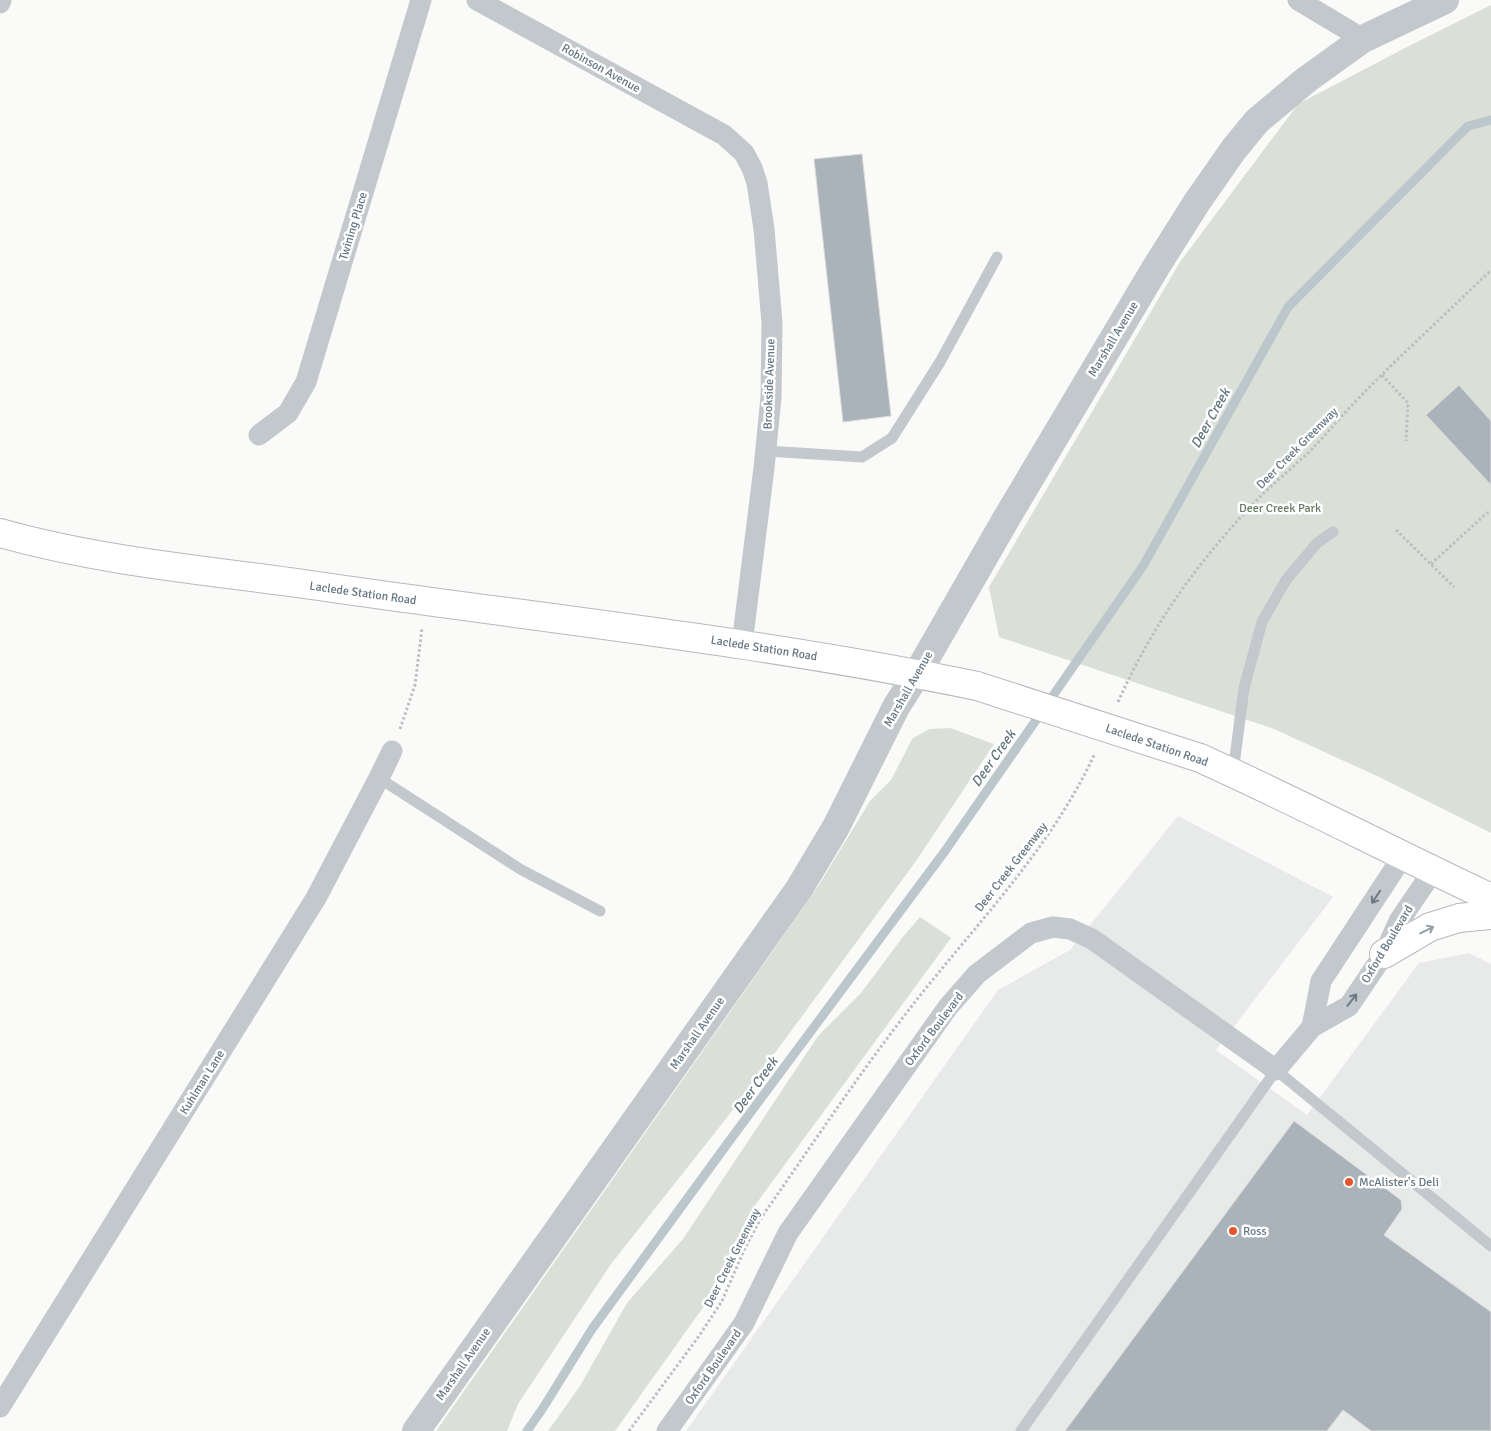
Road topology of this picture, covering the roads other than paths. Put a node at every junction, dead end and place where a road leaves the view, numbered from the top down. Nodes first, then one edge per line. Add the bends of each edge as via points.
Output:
1 (421, 0) edge
2 (477, 0) edge
3 (1298, 0) edge
4 (1445, 0) edge
5 (1363, 38) junction
6 (724, 136) joint
7 (997, 257) dead end
8 (259, 435) dead end
9 (766, 450) junction
10 (1333, 532) dead end
11 (0, 533) edge
12 (742, 644) junction
13 (917, 674) junction
14 (392, 751) road end
15 (1233, 773) junction
16 (379, 778) junction
17 (1403, 856) junction
18 (1433, 871) junction
19 (1491, 898) edge
20 (600, 911) dead end
21 (1491, 916) edge
22 (1384, 954) junction
23 (1312, 1027) junction
24 (1276, 1070) junction
25 (1491, 1246) edge
26 (0, 1407) edge
27 (416, 1431) edge
28 (667, 1431) edge
29 (1021, 1431) edge

1 - 8 street, Twining Place via 306,382 288,413
2 - 6 street, Robinson Avenue
3 - 5 street
4 - 5 street, Marshall Avenue
5 - 13 street, Marshall Avenue via 1264,115 1234,149 1156,267
6 - 9 street, Brookside Avenue via 744,153 752,168 764,230 772,323
7 - 9 lane via 940,362 892,438 862,457
9 - 12 street, Brookside Avenue
10 - 15 lane via 1317,543 1286,580 1262,622 1244,688
11 - 12 main road, Laclede Station Road via 113,557
12 - 13 main road, Laclede Station Road
13 - 15 main road, Laclede Station Road, bridge via 978,686 1200,758
13 - 27 street, Marshall Avenue via 896,706 836,827 799,889
14 - 16 street, Kuhlman Lane
15 - 17 main road, Laclede Station Road
16 - 20 lane via 520,869
16 - 26 street, Kuhlman Lane via 316,898
17 - 18 main road, Laclede Station Road
17 -> 23 street, Oxford Boulevard via 1321,980
18 - 19 main road, Laclede Station Road
18 - 22 street, Oxford Boulevard via 1399,921
22 -> 21 main road via 1430,927 1459,918
23 -> 22 street, Oxford Boulevard via 1348,1006
23 - 24 street, Oxford Boulevard
24 - 25 lane
24 - 28 street, Oxford Boulevard via 1092,939 1053,927 1031,932 977,974 948,1007 788,1233 744,1323
24 - 29 lane

